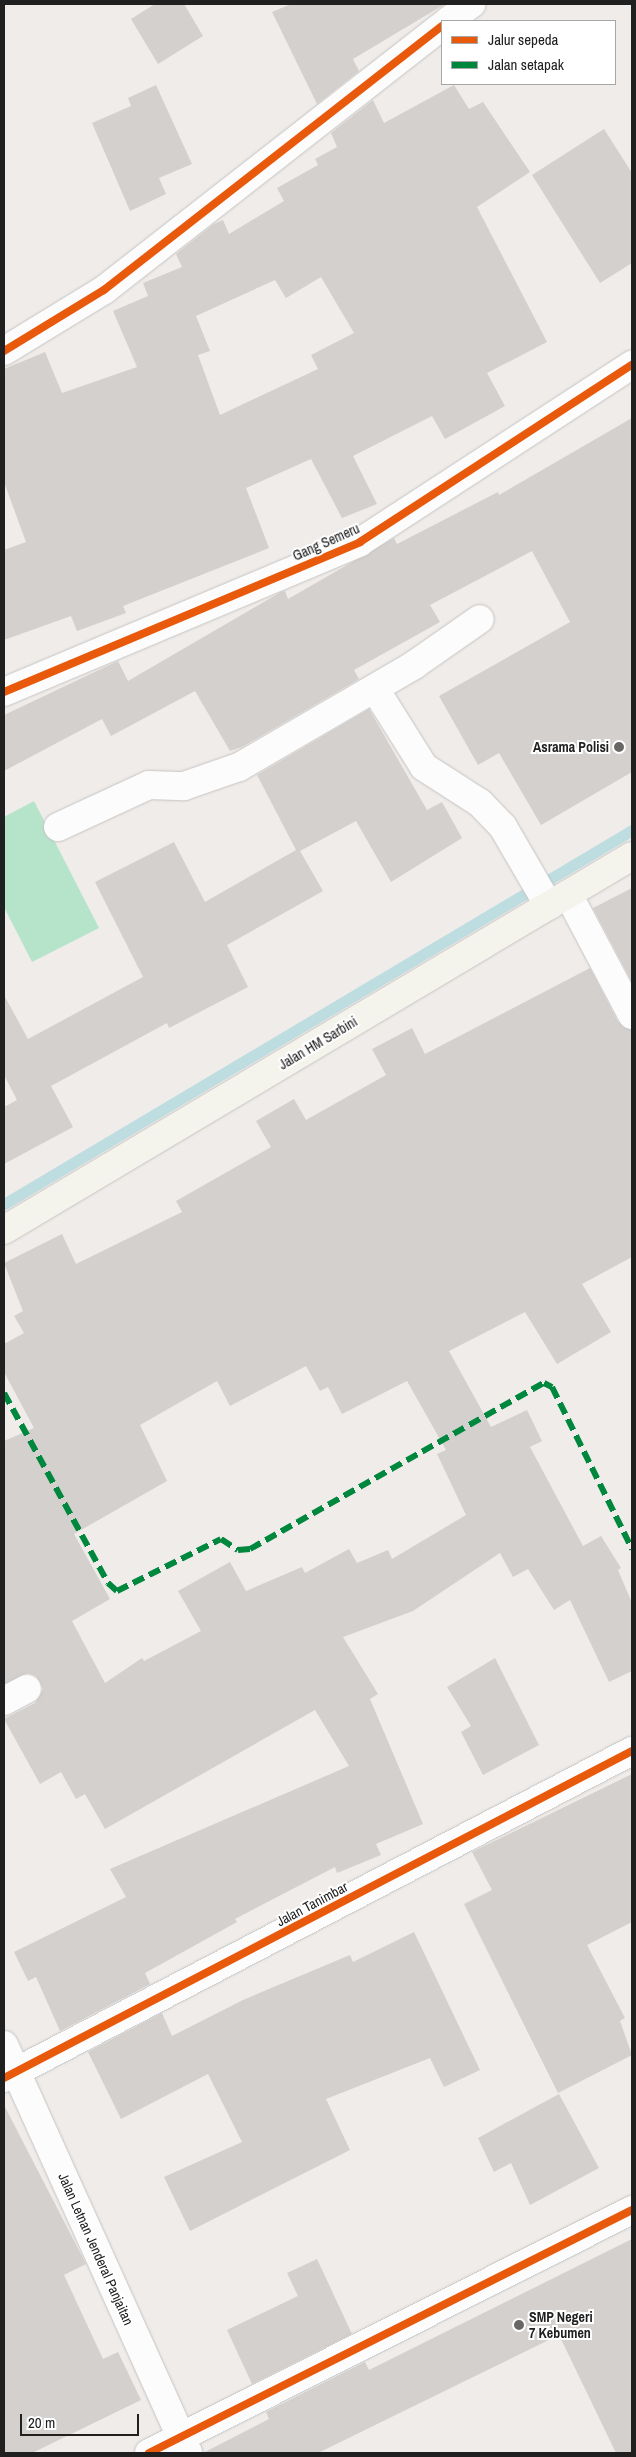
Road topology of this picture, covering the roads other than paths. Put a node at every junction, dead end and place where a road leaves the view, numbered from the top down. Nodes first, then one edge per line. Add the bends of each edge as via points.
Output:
1 (470, 4) edge
2 (449, 20) edge
3 (441, 27) edge
4 (4, 351) edge
5 (632, 365) edge
6 (480, 619) dead end
7 (375, 689) junction
8 (4, 692) edge
9 (58, 827) dead end
10 (632, 856) edge
11 (553, 898) junction
12 (632, 1015) edge
13 (4, 1230) edge
14 (632, 1751) edge
15 (4, 2045) edge
16 (10, 2075) edge
17 (632, 2210) edge
18 (185, 2445) edge
19 (150, 2453) edge

1 - 2 street
3 - 4 street via 104,290
5 - 8 street, Gang Semeru via 360,542
6 - 7 street
7 - 9 street via 239,767 184,786 149,785
7 - 11 street via 424,767 475,800 502,827
10 - 11 main road, Jalan HM Sarbini
11 - 12 street
11 - 13 main road, Jalan HM Sarbini
14 - 16 street, Jalan Tanimbar
15 - 16 street, Jalan Letnan Jenderal Panjaitan
16 - 18 street, Jalan Letnan Jenderal Panjaitan
17 - 18 street
18 - 19 street

